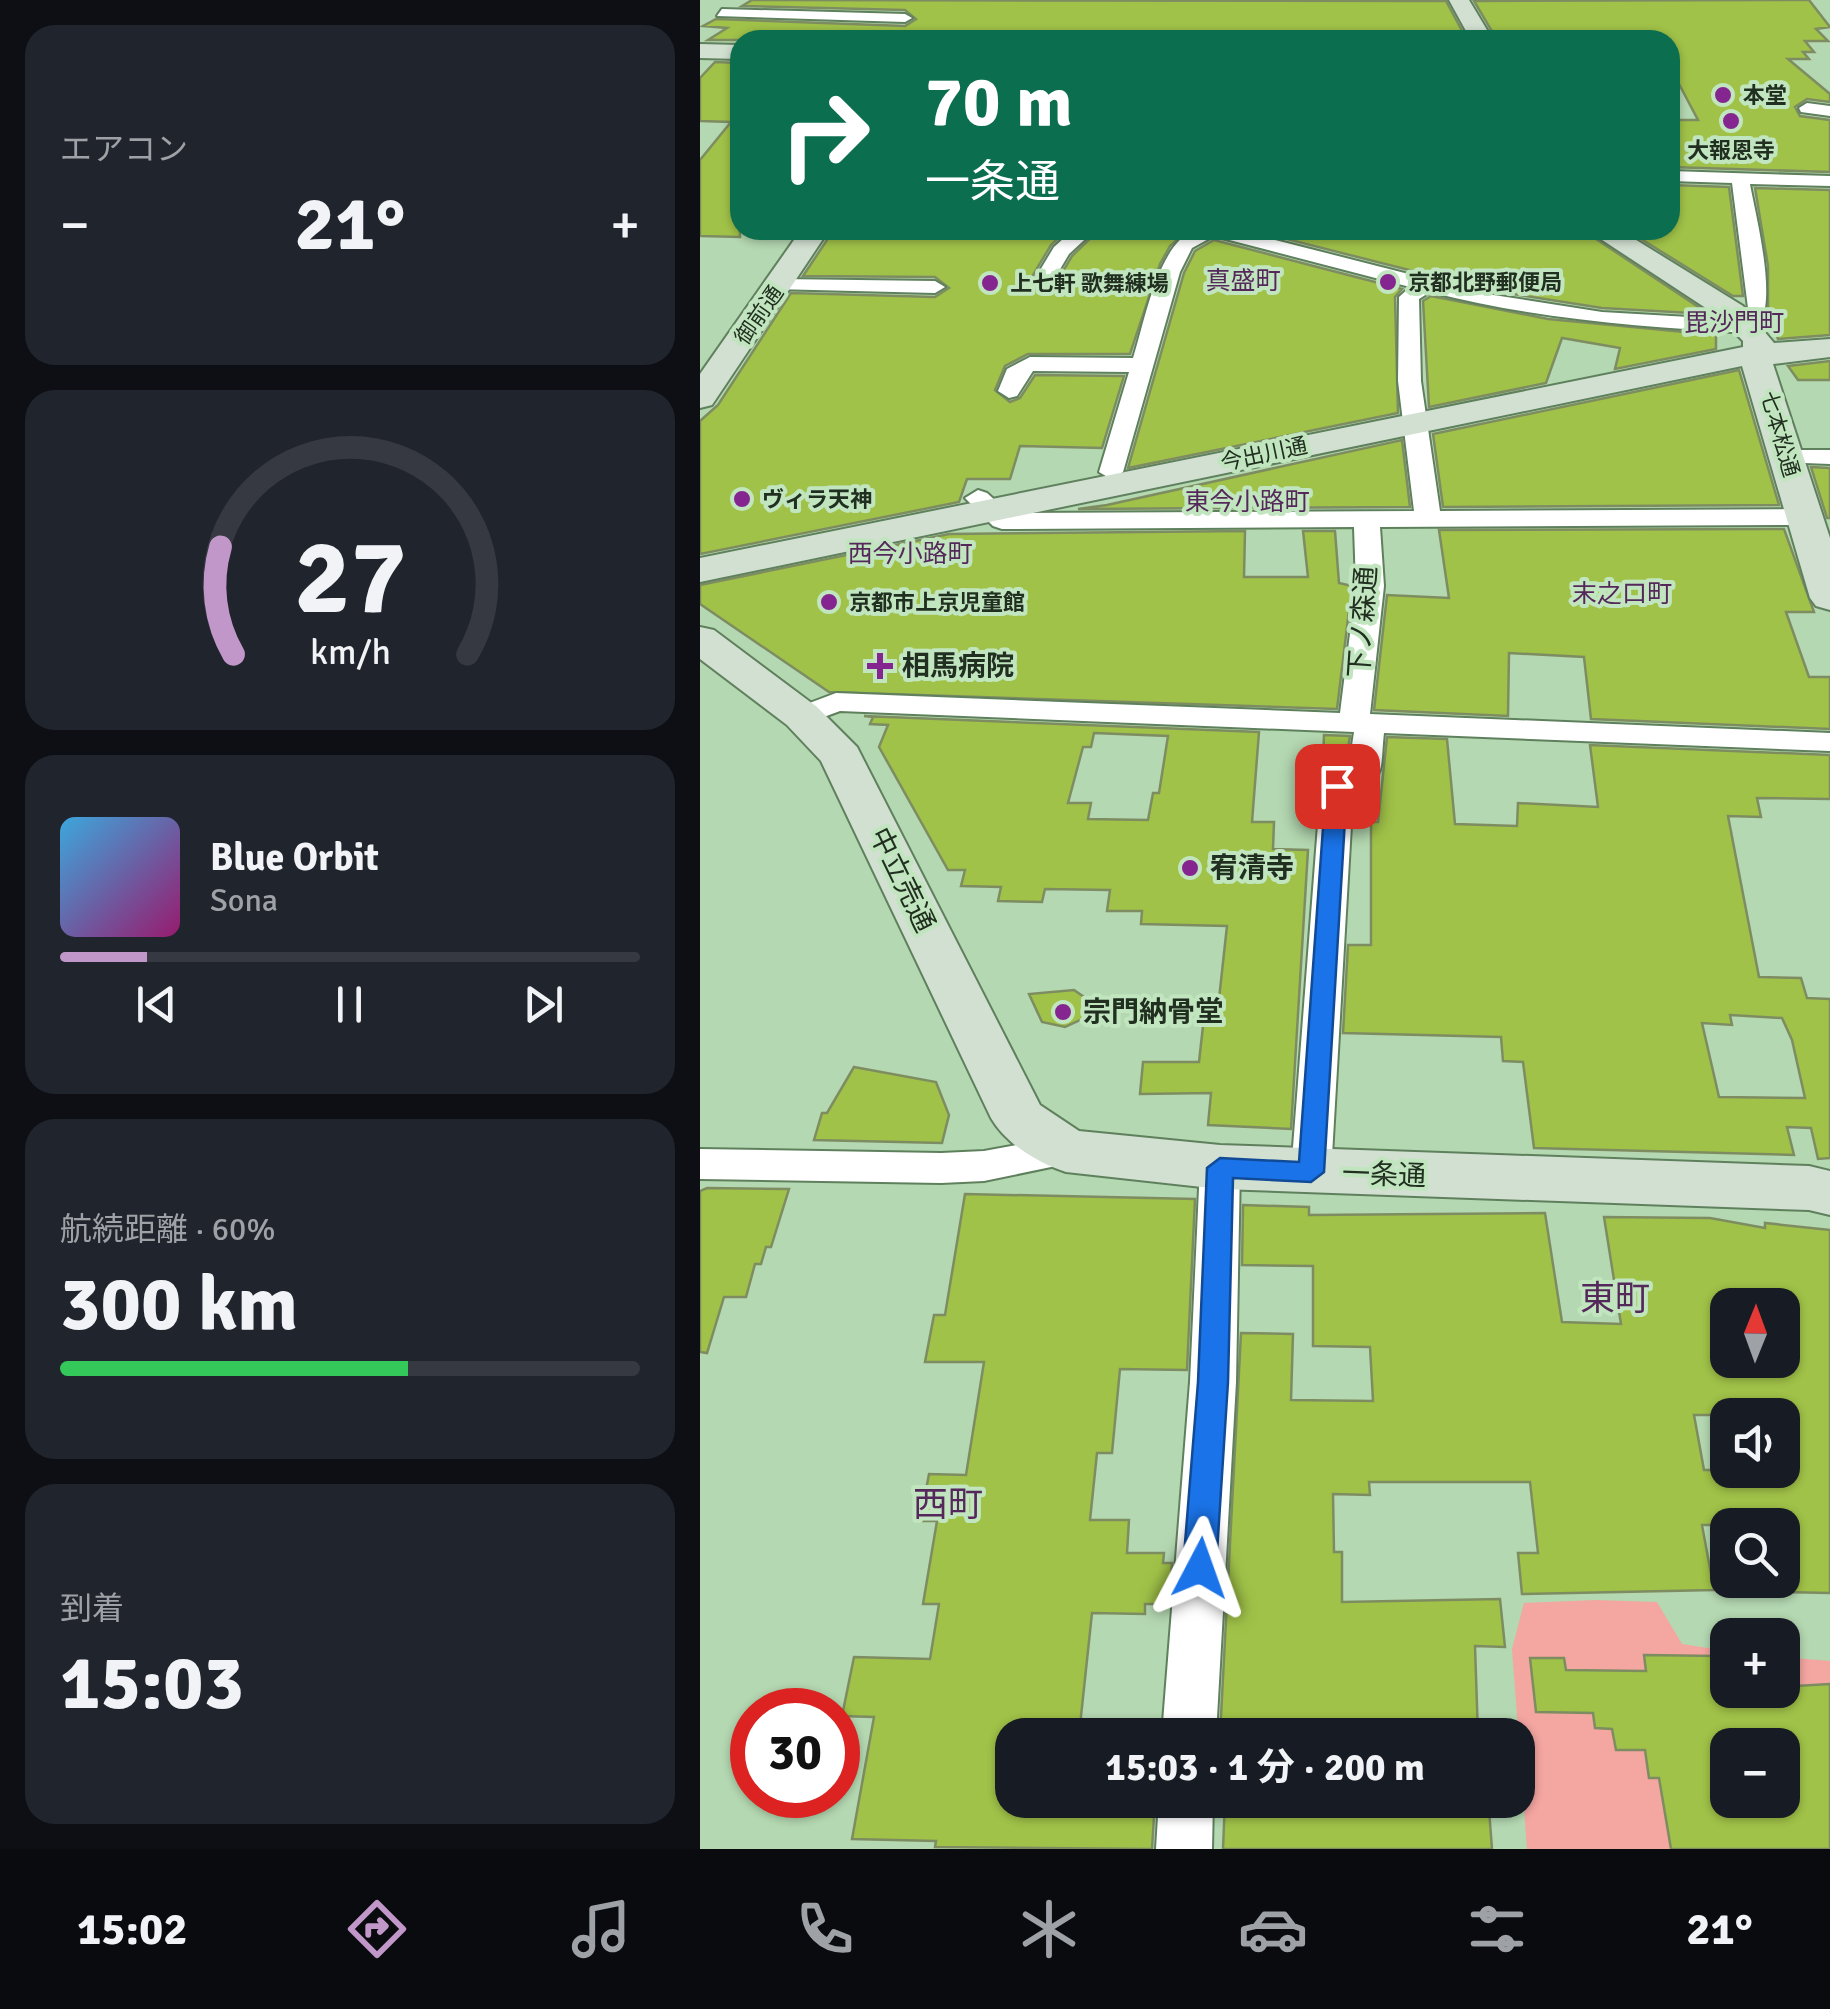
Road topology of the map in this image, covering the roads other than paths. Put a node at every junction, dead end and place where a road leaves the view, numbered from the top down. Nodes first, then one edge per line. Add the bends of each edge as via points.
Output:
1 (744, 0) edge
2 (1459, 0) edge
3 (916, 4) dead end
4 (722, 12) junction
5 (708, 21) dead end
6 (1476, 30) edge
7 (700, 51) edge
8 (730, 52) edge
9 (1786, 110) dead end
10 (1830, 110) edge
11 (1680, 176) edge
12 (1740, 178) junction
13 (1830, 180) edge
14 (809, 240) edge
15 (1074, 240) edge
16 (1192, 240) edge
17 (1251, 240) edge
18 (1615, 240) edge
19 (1044, 282) dead end
20 (780, 285) junction
21 (1426, 285) junction
22 (934, 287) dead end
23 (1830, 338) edge
24 (1756, 340) junction
25 (1830, 348) edge
26 (1145, 366) junction
27 (1009, 391) dead end
28 (700, 398) edge
29 (1411, 416) junction
30 (1788, 457) junction
31 (1830, 458) edge
32 (1112, 472) junction
33 (984, 505) junction
34 (1803, 517) junction
35 (1428, 519) junction
36 (1367, 521) junction
37 (700, 555) edge
38 (1823, 555) edge
39 (700, 570) edge
40 (1830, 598) edge
41 (700, 639) edge
42 (802, 716) junction
43 (1362, 723) junction
44 (1830, 742) edge
45 (1066, 1152) junction
46 (700, 1164) edge
47 (1220, 1168) junction
48 (1311, 1172) junction
49 (1823, 1182) edge
50 (1190, 1718) edge
51 (1185, 1818) edge
52 (1184, 1849) edge

1 - 4 street
2 - 6 street
3 - 4 street via 900,25
4 - 5 street
7 - 8 street
9 - 10 street
11 - 12 street
12 - 13 street
12 - 24 street via 1759,308
14 - 20 street, 御前通
15 - 19 street
16 - 26 street via 1170,272
17 - 21 street
18 - 24 street
20 - 22 street
20 - 28 street, 御前通
21 - 24 street
21 - 29 street via 1409,297
23 - 24 street, 今出川通
24 - 25 street, 今出川通
24 - 29 street, 今出川通
24 - 30 street, 七本松通 via 1757,364
26 - 27 street via 1030,364 1018,369
26 - 32 street
29 - 32 street, 今出川通
29 - 33 street, 今出川通
29 - 35 street
30 - 31 street
30 - 34 street, 七本松通
32 - 33 street, 今出川通
33 - 36 street via 1002,522
33 - 37 street, 今出川通
33 - 39 street, 今出川通
34 - 35 street
34 - 38 street, 七本松通
35 - 36 street
36 - 43 street, 下ノ森通
38 - 40 street, 七本松通
41 - 42 street, 中立売通
42 - 43 street via 836,702
42 - 45 street, 中立売通 via 841,756 1019,1118
43 - 44 street
43 - 48 street, 下ノ森通 via 1363,778 1337,786
45 - 46 street, 一条通 via 942,1168
45 - 47 street, 一条通
47 - 48 street, 一条通
47 - 50 street
48 - 49 street, 一条通
51 - 52 street

